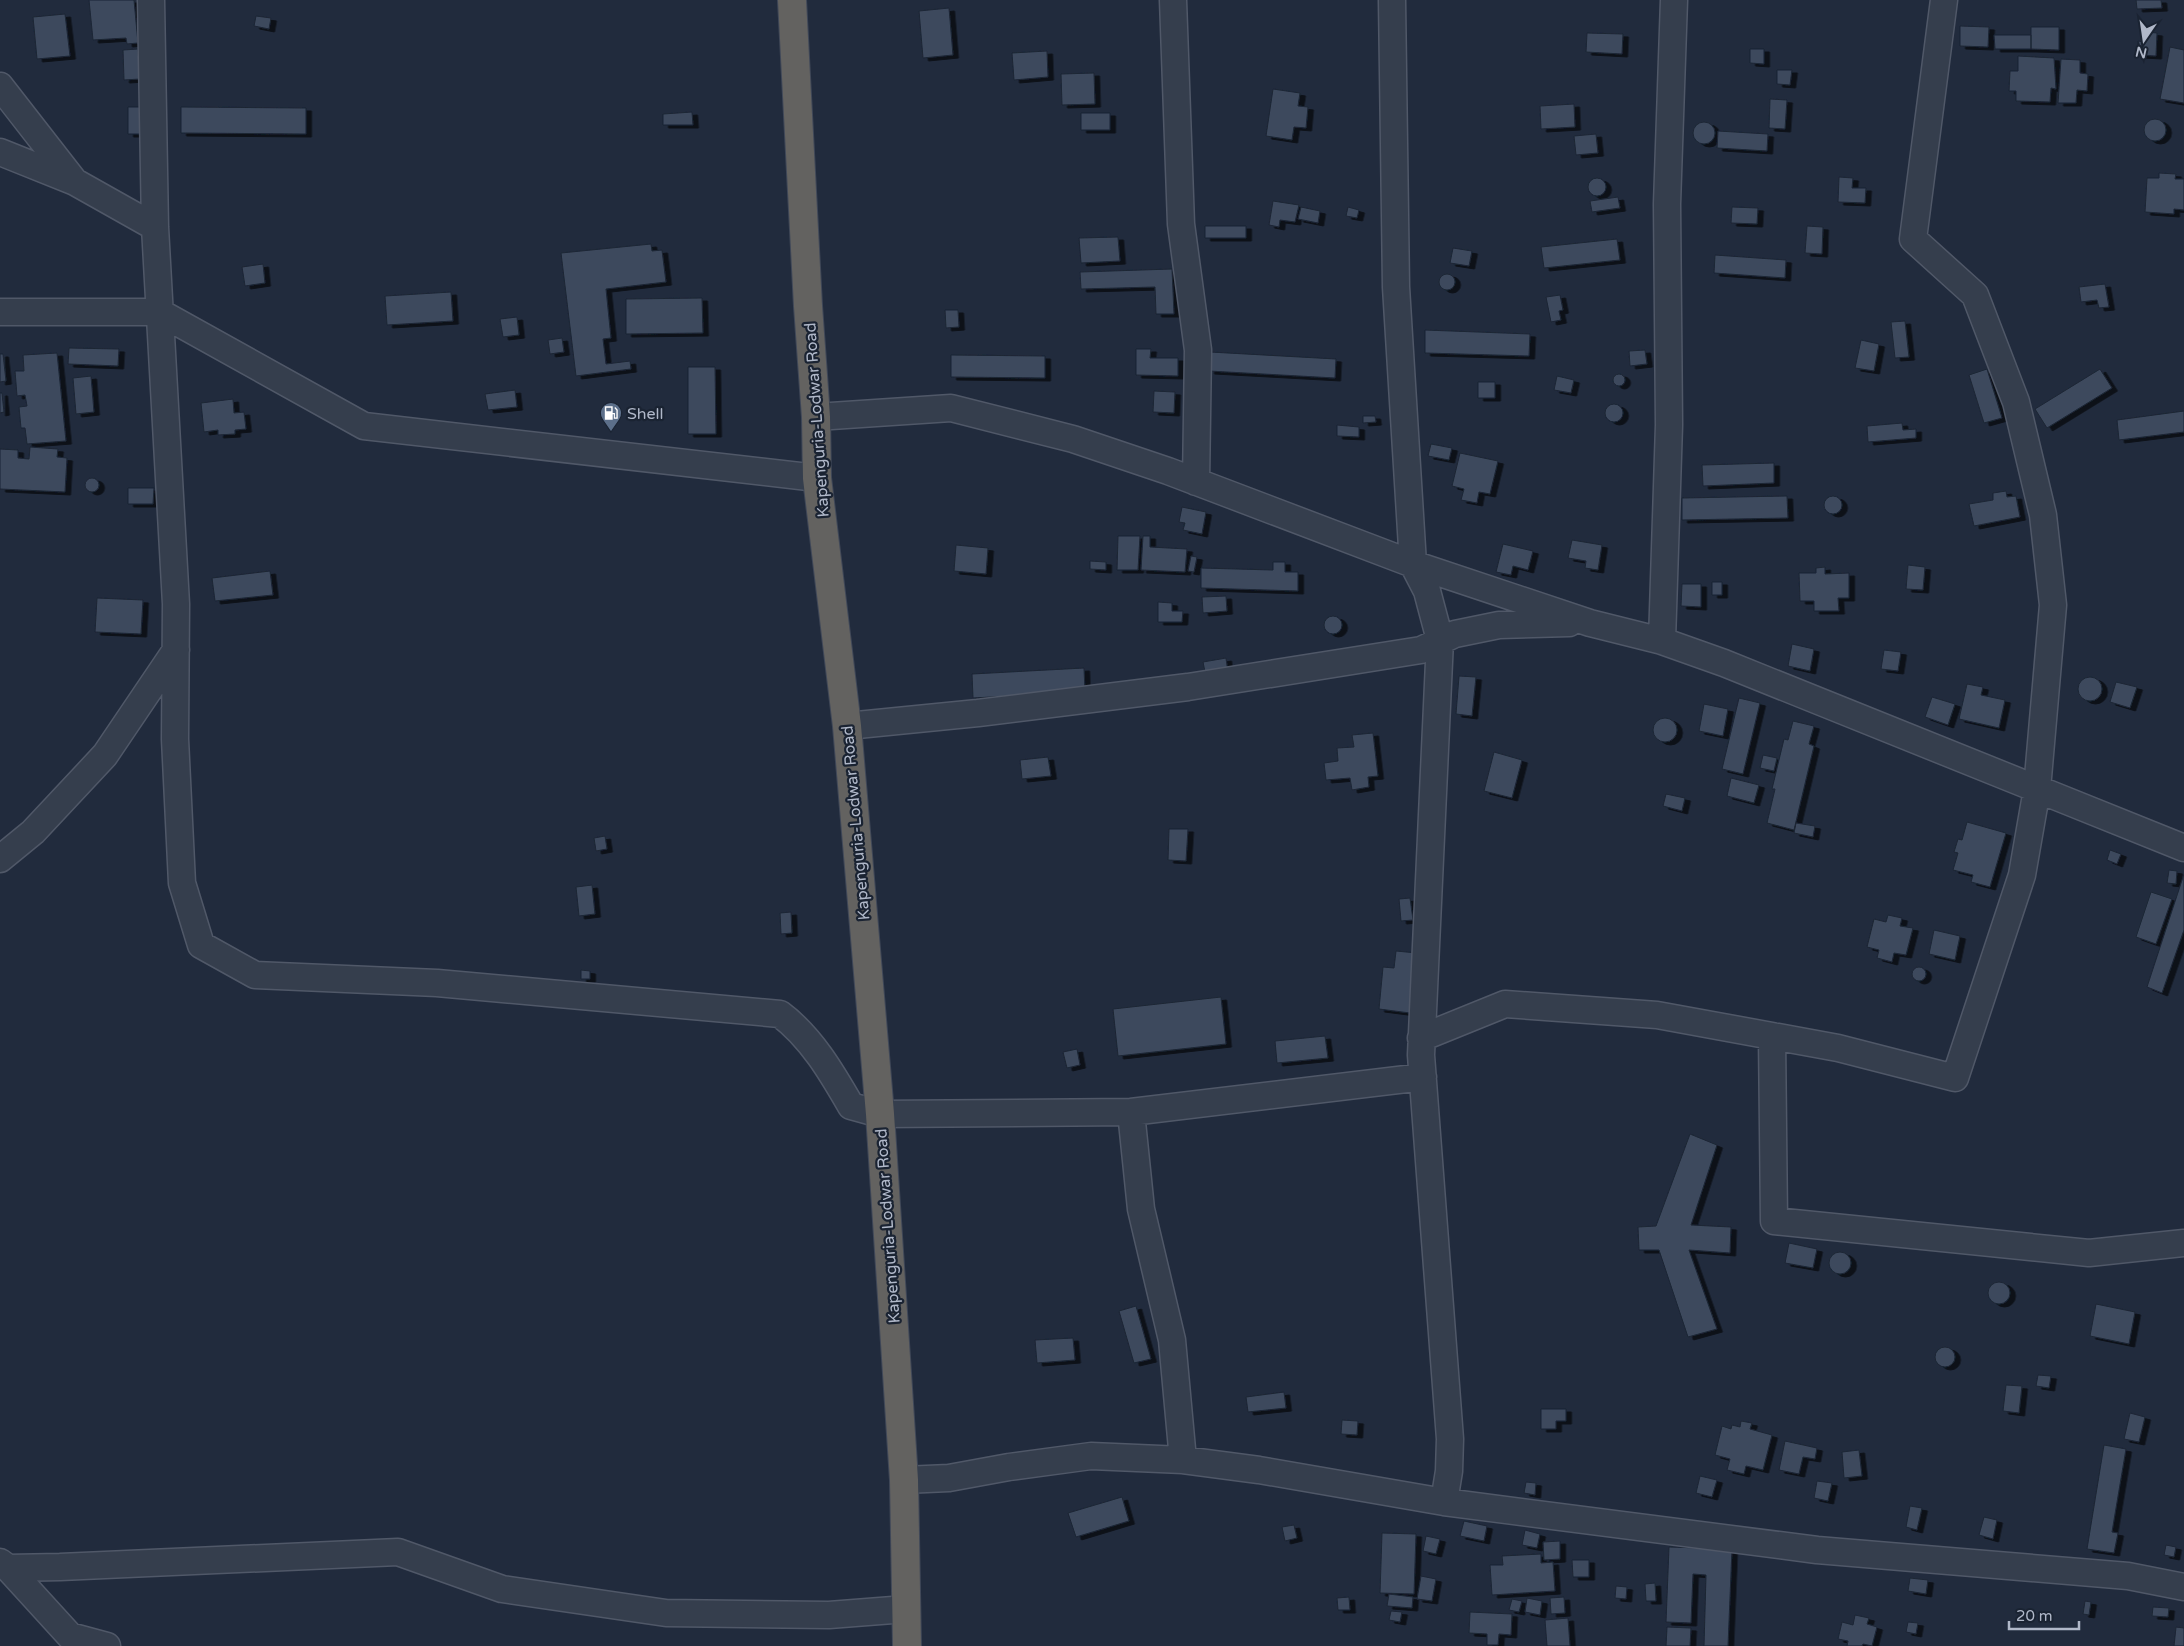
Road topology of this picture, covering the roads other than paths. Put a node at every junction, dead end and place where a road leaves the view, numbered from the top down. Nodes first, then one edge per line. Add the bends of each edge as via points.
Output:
1 (150, 0) edge
2 (792, 0) edge
3 (1173, 0) edge
4 (1392, 0) edge
5 (1674, 0) edge
6 (1944, 0) edge
7 (0, 86) edge
8 (0, 152) edge
9 (75, 182) junction
10 (155, 227) junction
11 (0, 312) edge
12 (159, 312) junction
13 (816, 417) junction
14 (817, 478) junction
15 (1196, 482) junction
16 (1413, 564) junction
17 (1590, 623) junction
18 (1440, 640) junction
19 (1662, 641) junction
20 (176, 650) junction
21 (847, 726) junction
22 (2037, 790) junction
23 (2184, 848) edge
24 (0, 859) edge
25 (1772, 1036) junction
26 (1421, 1038) junction
27 (1423, 1077) junction
28 (1131, 1112) junction
29 (880, 1114) junction
30 (2184, 1244) edge
31 (1183, 1460) junction
32 (904, 1480) junction
33 (1444, 1502) junction
34 (4, 1565) edge
35 (2184, 1587) edge
36 (906, 1608) junction
37 (107, 1646) edge
38 (907, 1646) edge

1 - 10 street
2 - 13 highway, Kapenguria-Lodwar Road
3 - 15 street via 1181,224 1198,350
4 - 16 street via 1396,287
5 - 19 street via 1667,204 1669,425
6 - 22 street via 1913,239 1975,295 2016,402 2043,516 2053,605
7 - 9 street
8 - 9 street
9 - 10 street
10 - 12 street
11 - 12 street
12 - 14 street via 364,426
12 - 20 street
13 - 14 highway, Kapenguria-Lodwar Road
13 - 15 street via 951,408 1072,439
14 - 21 highway, Kapenguria-Lodwar Road
15 - 16 street
16 - 17 street
16 - 18 street via 1427,591
17 - 18 street via 1499,624
17 - 19 street
18 - 21 street via 1420,650 1188,687
18 - 26 street
19 - 22 street
20 - 24 street via 105,755 33,832
20 - 29 street via 182,883 201,944 255,975 437,983 780,1014 798,1027 830,1070 851,1106
21 - 29 highway, Kapenguria-Lodwar Road
22 - 23 street
22 - 25 street via 2022,875 1955,1078 1838,1048
25 - 26 street via 1657,1015 1505,1004
25 - 30 street via 1774,1221 2089,1253
26 - 27 street
27 - 28 street
27 - 33 street via 1450,1439
28 - 29 street
28 - 31 street via 1141,1209 1172,1340
29 - 32 highway, Kapenguria-Lodwar Road
31 - 32 street via 1091,1456 949,1478
31 - 33 street
32 - 36 highway, Kapenguria-Lodwar Road
33 - 35 street via 1818,1550 2128,1576
34 - 36 street via 398,1552 502,1589 666,1613 829,1615
34 - 37 street via 70,1636
36 - 38 highway, Kapenguria-Lodwar Road

